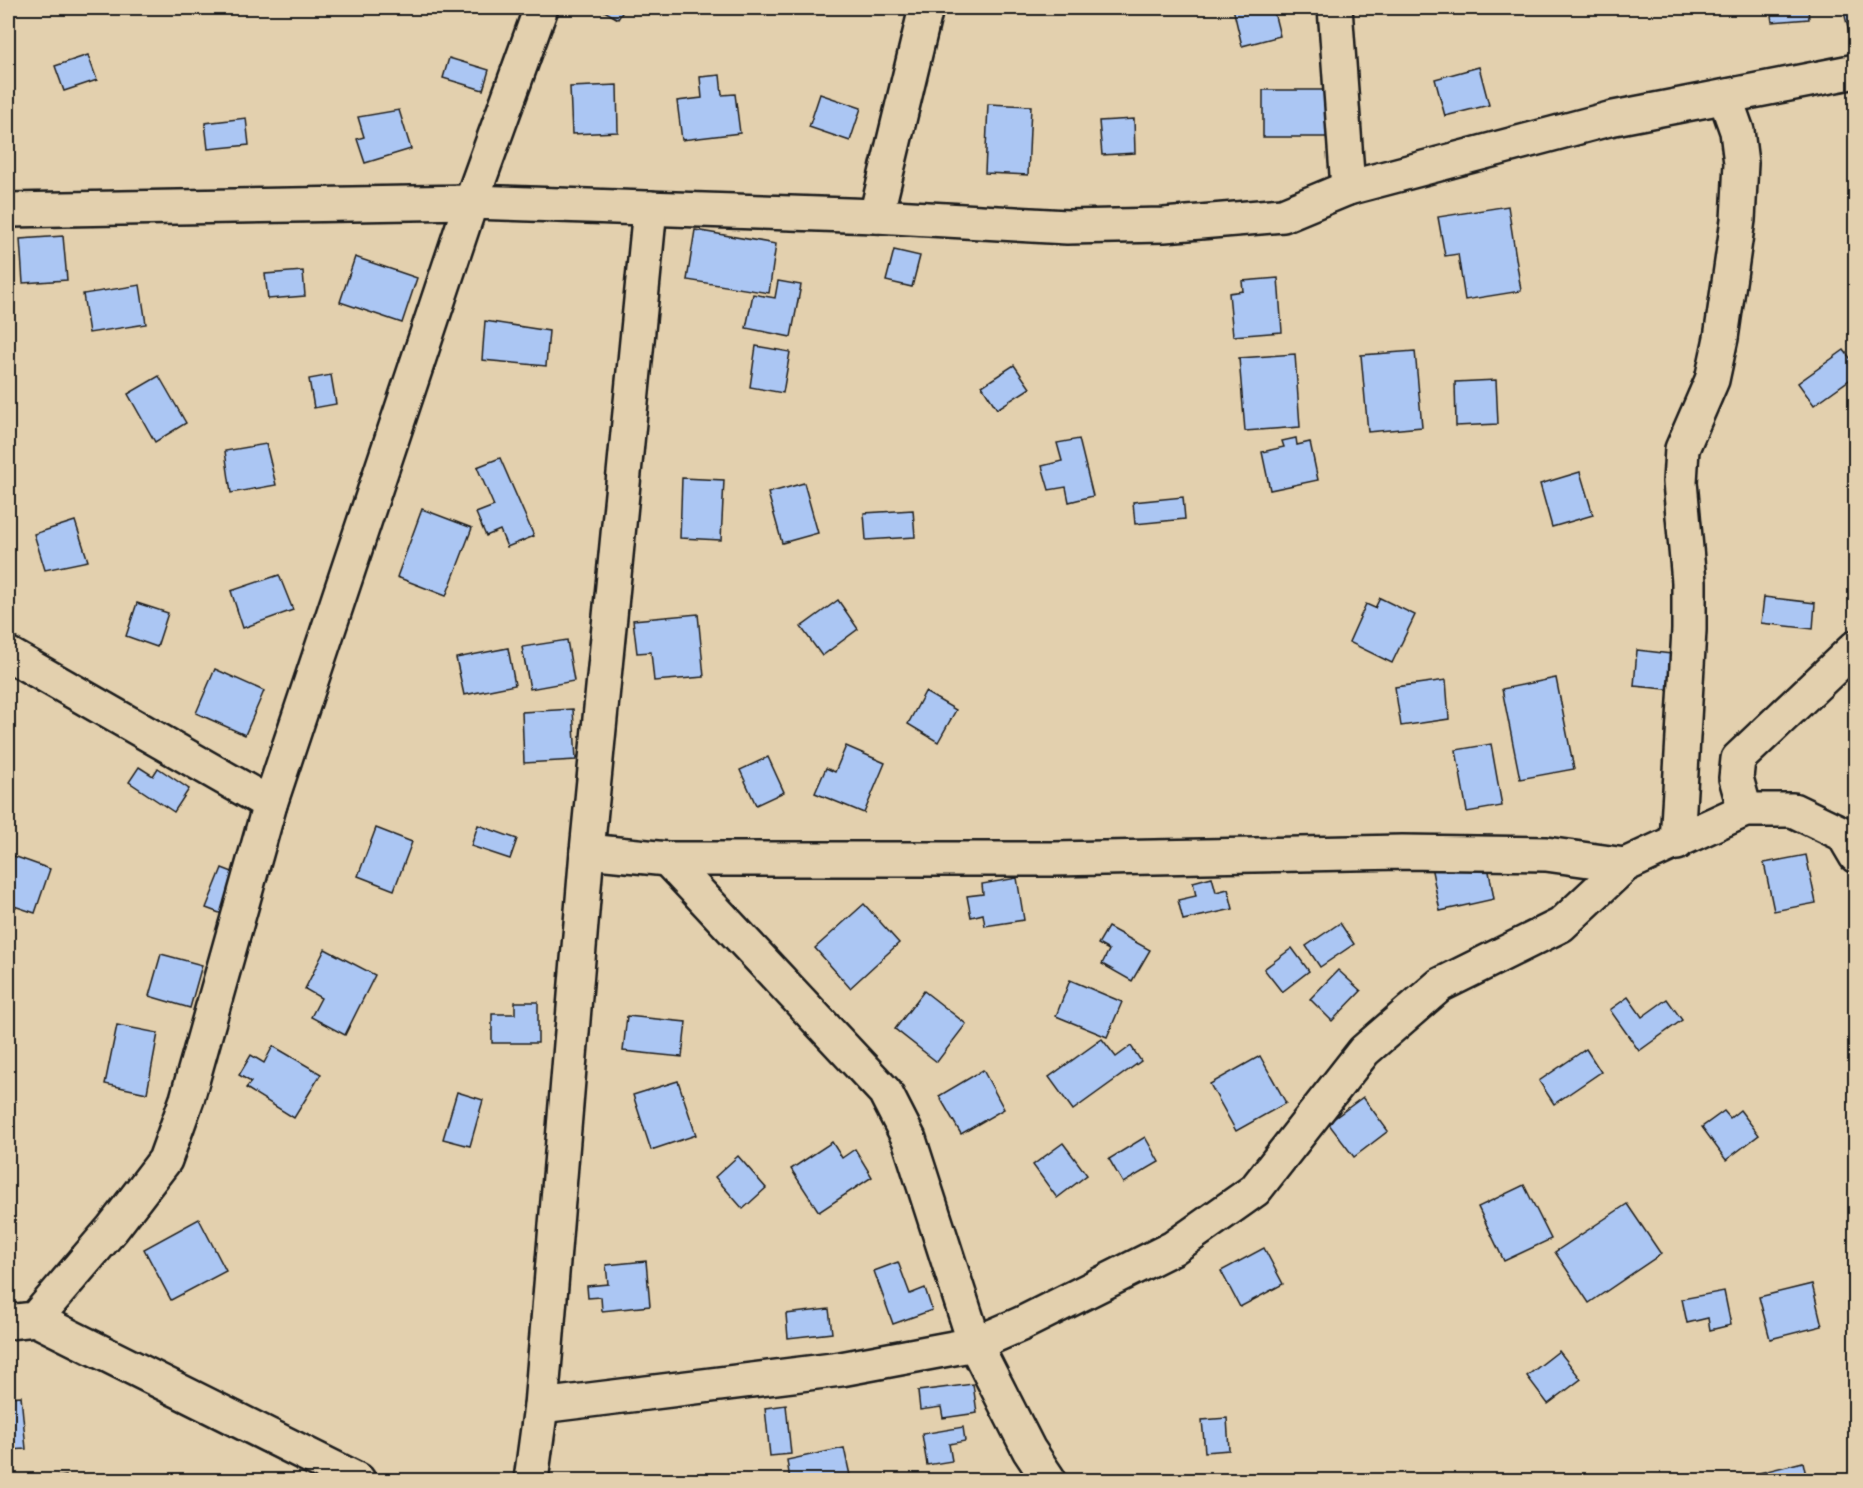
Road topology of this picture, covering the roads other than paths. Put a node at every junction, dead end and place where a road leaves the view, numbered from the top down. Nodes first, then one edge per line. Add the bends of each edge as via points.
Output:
1 (541, 8) edge
2 (926, 8) edge
3 (1335, 8) edge
4 (1856, 72) edge
5 (1725, 97) junction
6 (1348, 188) junction
7 (471, 202) junction
8 (650, 208) junction
9 (8, 210) edge
10 (876, 216) junction
11 (1856, 647) edge
12 (8, 654) edge
13 (270, 804) junction
14 (1745, 810) junction
15 (1677, 843) junction
16 (587, 851) junction
17 (1856, 856) edge
18 (667, 859) junction
19 (1625, 865) junction
20 (21, 1321) edge
21 (975, 1344) junction
22 (541, 1406) junction
23 (358, 1480) edge
24 (531, 1480) edge
25 (1048, 1480) edge

1 - 7 street
2 - 10 street
3 - 6 street
4 - 5 street
5 - 6 street via 1609,119
5 - 15 street via 1737,131 1741,174 1738,220 1712,380 1682,449 1680,482 1689,630
6 - 10 street via 1283,215 1164,225 1067,226
7 - 8 street
7 - 9 street
7 - 13 street
8 - 10 street
8 - 16 street
11 - 14 street via 1738,759 1736,778
12 - 13 street
13 - 20 street via 187,1100 165,1160 112,1229
14 - 15 street
14 - 17 street via 1793,810 1844,834
15 - 19 street
16 - 18 street
16 - 22 street
18 - 19 street via 1054,859 1402,852 1546,854
18 - 21 street via 885,1092 909,1139
19 - 21 street via 1561,925 1440,985 1364,1051 1255,1190 1173,1248
20 - 23 street
21 - 22 street via 841,1369
21 - 25 street
22 - 24 street

